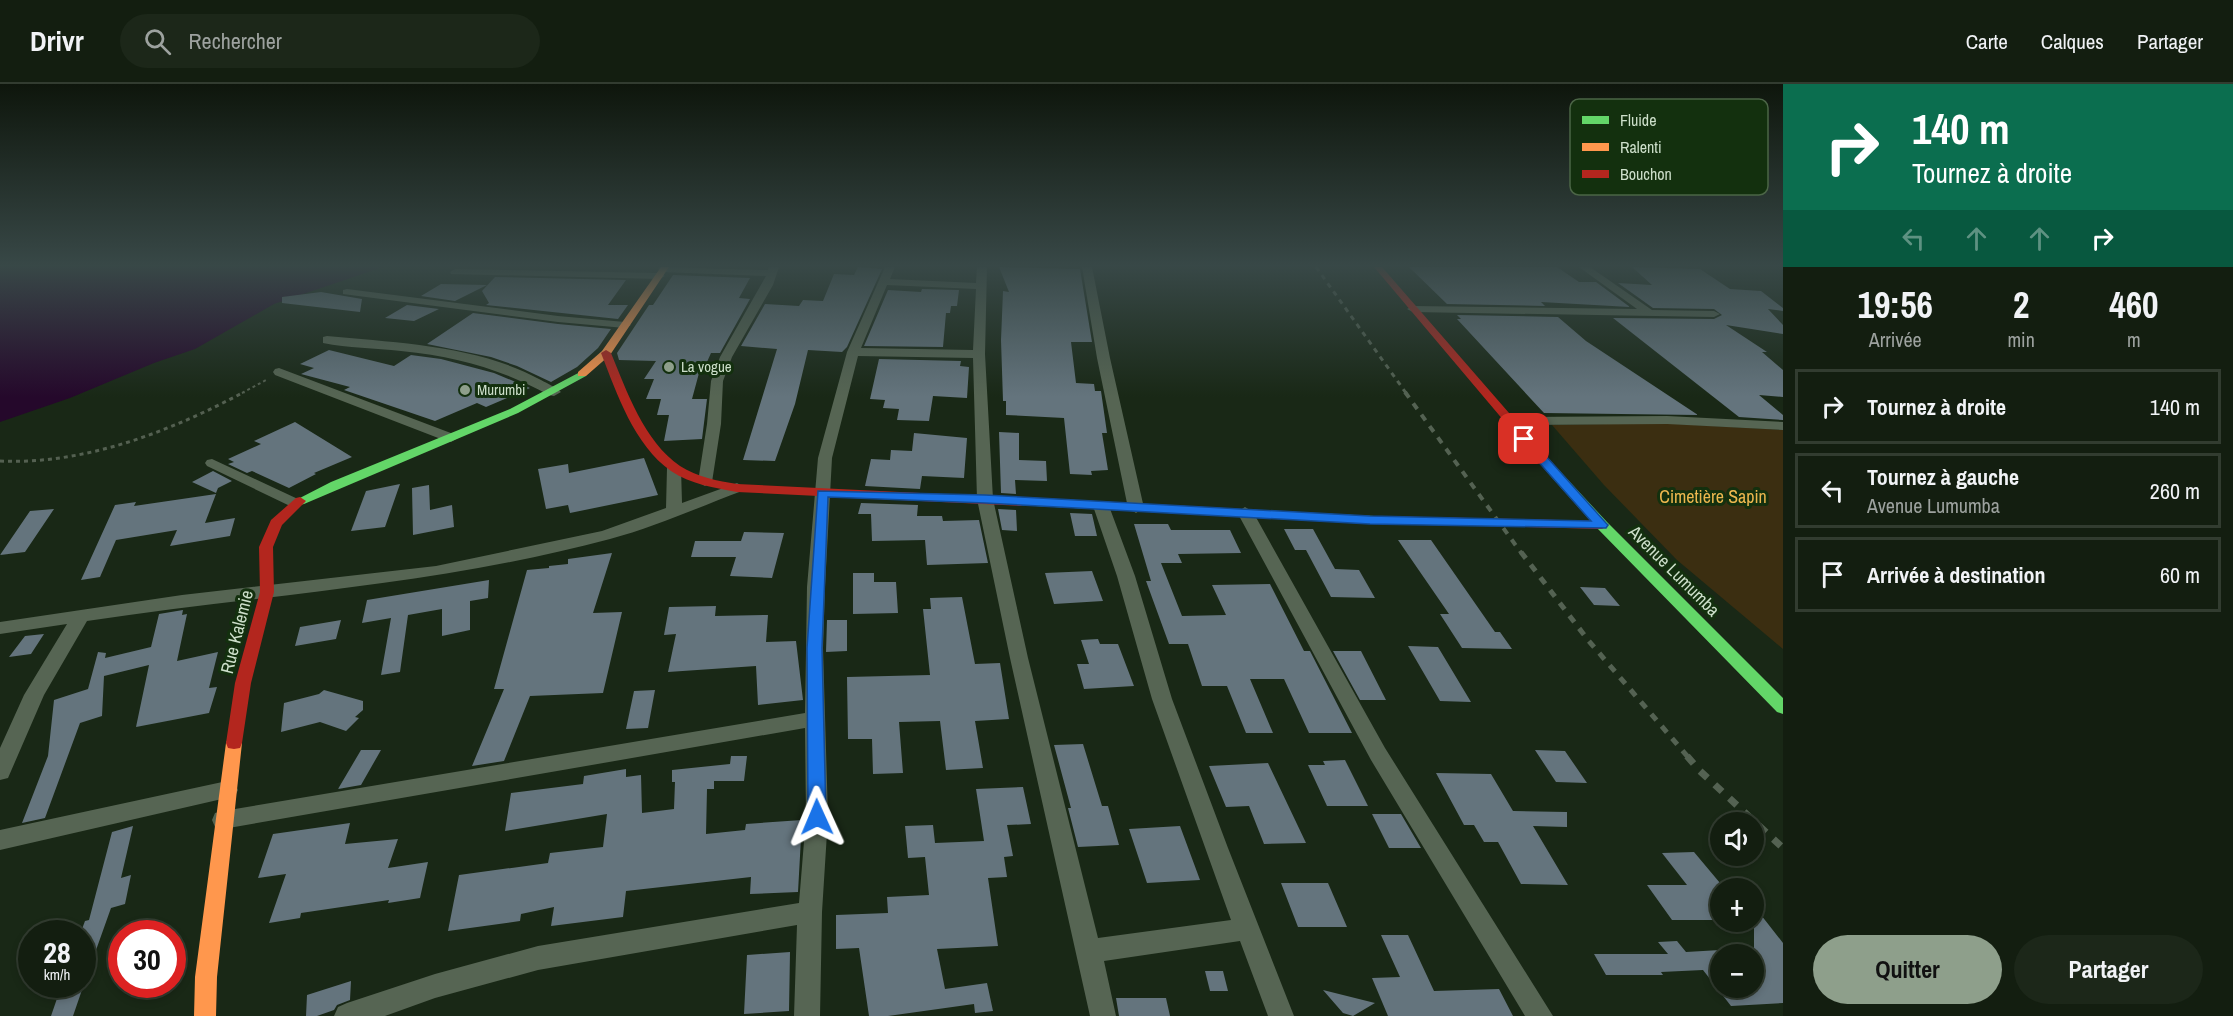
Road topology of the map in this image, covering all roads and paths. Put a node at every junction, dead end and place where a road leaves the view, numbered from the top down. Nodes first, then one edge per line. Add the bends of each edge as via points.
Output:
1 (492, 310) edge
2 (635, 310) edge
3 (753, 310) edge
4 (871, 310) edge
5 (981, 310) edge
6 (1093, 310) edge
7 (1414, 310) edge
8 (1501, 310) edge
9 (1645, 310) edge
10 (1649, 313) junction
11 (1714, 314) dead end
12 (625, 325) junction
13 (327, 340) dead end
14 (606, 352) junction
15 (853, 352) junction
16 (979, 354) junction
17 (279, 372) joint
18 (554, 392) junction
19 (1509, 421) junction
20 (1783, 426) edge
21 (452, 438) junction
22 (0, 461) edge
23 (212, 463) dead end
24 (674, 468) junction
25 (705, 482) junction
26 (737, 488) junction
27 (822, 493) junction
28 (985, 499) junction
29 (294, 503) junction
30 (1101, 506) junction
31 (1136, 508) junction
32 (674, 511) junction
33 (1245, 512) junction
34 (1602, 525) junction
35 (267, 592) junction
36 (80, 617) junction
37 (0, 628) edge
38 (1783, 708) edge
39 (815, 719) junction
40 (0, 772) edge
41 (226, 790) junction
42 (224, 820) junction
43 (0, 840) edge
44 (810, 912) junction
45 (1247, 928) junction
46 (1089, 951) junction
47 (205, 1016) edge
48 (347, 1016) edge
49 (807, 1016) edge
50 (1102, 1016) edge
51 (1281, 1016) edge
52 (1540, 1016) edge

1 - 12 street
2 - 12 main road, Rue Kalemie
3 - 25 street via 717,381
4 - 15 street
5 - 16 street
6 - 31 street
7 - 19 main road, Avenue Lumumba
8 - 10 street
9 - 10 street
10 - 11 street
12 - 14 main road, Rue Kalemie
13 - 18 street via 481,360
14 - 18 main road, Rue Kalemie via 584,373
14 - 24 main road via 653,448
15 - 16 street
15 - 27 street via 825,458
16 - 28 street
17 - 21 street
17 - 22 path via 212,410 128,444 63,457
18 - 21 main road, Rue Kalemie
19 - 20 street via 1667,420
19 - 34 main road, Avenue Lumumba
21 - 29 main road, Rue Kalemie via 342,480
23 - 29 street
24 - 25 main road
24 - 32 street
25 - 26 main road
26 - 27 main road
26 - 32 street
27 - 28 main road
27 - 39 street via 816,586
28 - 30 main road
28 - 46 street
29 - 35 main road, Rue Kalemie via 276,523 266,547
30 - 31 main road
30 - 45 street via 1162,699
31 - 33 main road
32 - 35 street via 607,535 530,553 436,571
33 - 34 main road via 1382,520
33 - 52 street via 1378,754
34 - 38 main road, Avenue Lumumba
35 - 36 street
35 - 41 main road, Rue Kalemie via 243,683
36 - 37 street
36 - 40 street via 34,695
39 - 42 street
39 - 44 street via 817,817
41 - 42 main road, Rue Kalemie
41 - 43 street
42 - 47 main road, Rue Kalemie
44 - 48 street via 538,958 435,986
44 - 49 street
45 - 46 street
45 - 51 street
46 - 50 street

